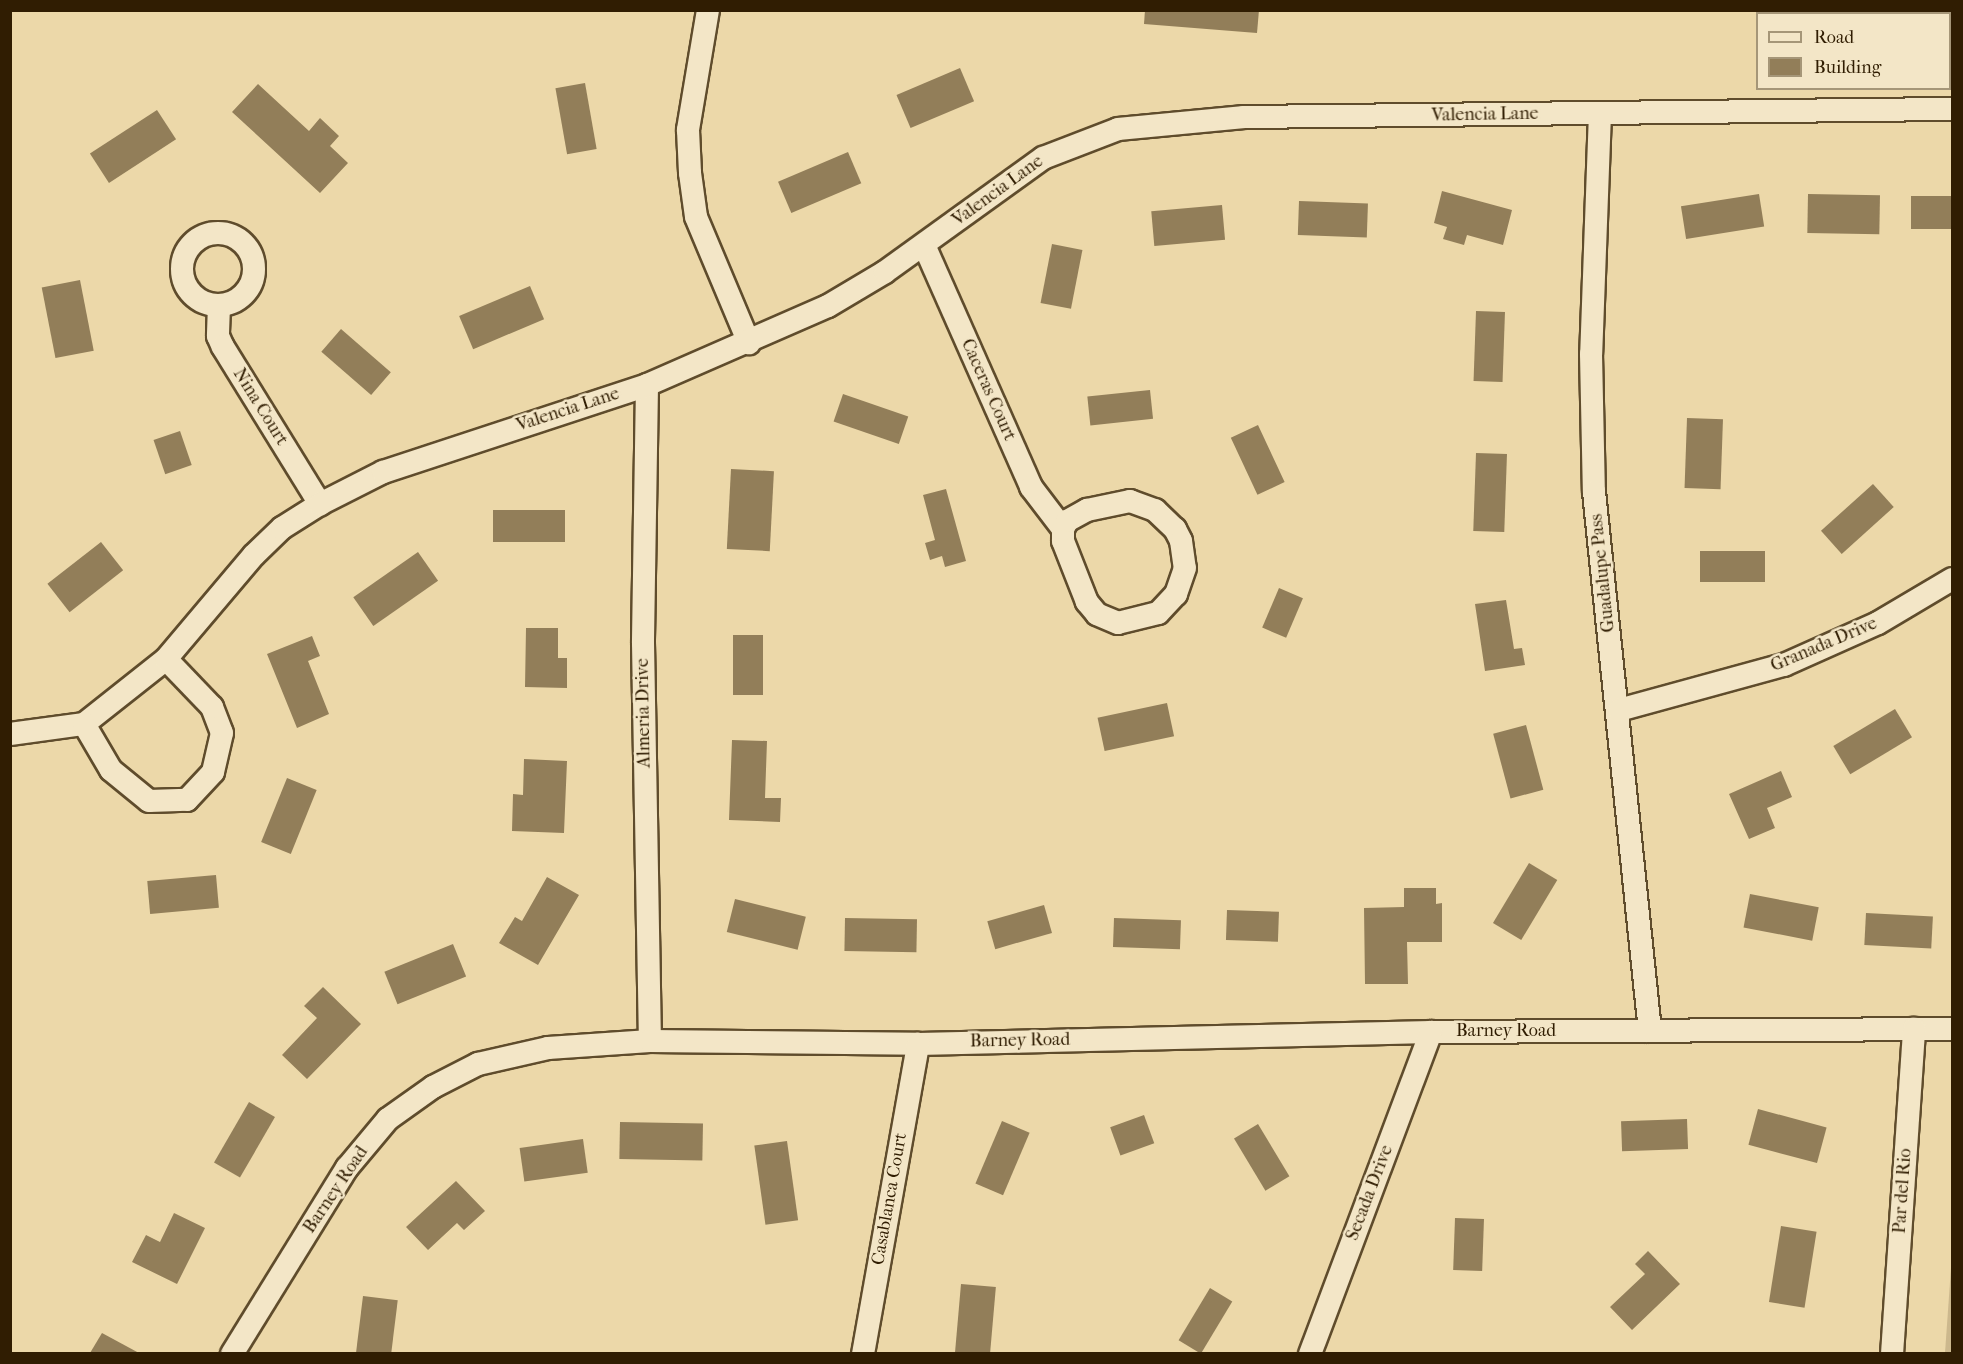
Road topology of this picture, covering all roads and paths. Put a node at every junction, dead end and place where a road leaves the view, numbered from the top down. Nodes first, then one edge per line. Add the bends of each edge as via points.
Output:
1 (708, 10) edge
2 (1953, 109) edge
3 (1600, 113) junction
4 (924, 245) junction
5 (219, 305) dead end
6 (749, 342) junction
7 (647, 385) junction
8 (320, 504) junction
9 (1063, 529) junction
10 (1953, 579) edge
11 (166, 659) junction
12 (1619, 710) junction
13 (84, 724) junction
14 (10, 734) edge
15 (1914, 1029) junction
16 (1953, 1029) edge
17 (1650, 1031) junction
18 (1431, 1032) junction
19 (650, 1041) junction
20 (918, 1044) junction
21 (232, 1353) edge
22 (863, 1353) edge
23 (1310, 1353) edge
24 (1892, 1353) edge

1 - 6 street via 688,130 690,173 696,217
2 - 3 street, Valencia Lane
3 - 4 street, Valencia Lane via 1244,117 1118,129 1043,158
3 - 12 street, Guadalupe Pass via 1591,354 1594,492
4 - 6 street, Valencia Lane via 828,306
4 - 9 street, Caceras Court via 1031,487
5 - 8 street, Nina Court via 218,336 223,347
6 - 7 street, Valencia Lane
7 - 8 street, Valencia Lane via 383,472
7 - 19 street, Almeria Drive via 643,643
8 - 11 street, Valencia Lane via 282,528 254,555
9 - 9 street, Caceras Court via 1063,541 1080,589 1097,614 1118,623 1145,619 1158,613 1176,594 1185,568 1181,541 1175,529 1155,510 1143,504 1116,502 1074,516
10 - 12 street, Granada Drive via 1878,623 1784,665
11 - 13 street, Valencia Lane via 112,706
11 - 13 street via 212,707 222,733 213,772 187,800 149,801 111,770
12 - 17 street, Guadalupe Pass
13 - 14 street, Valencia Lane
15 - 16 street, Barney Road
15 - 17 street, Barney Road
15 - 24 street, Par del Rio
17 - 18 street, Barney Road
18 - 20 street, Barney Road
18 - 23 street, Secada Drive
19 - 20 street, Barney Road
19 - 21 street, Barney Road via 548,1048 478,1064 433,1087 388,1119 347,1168
20 - 22 street, Casablanca Court

